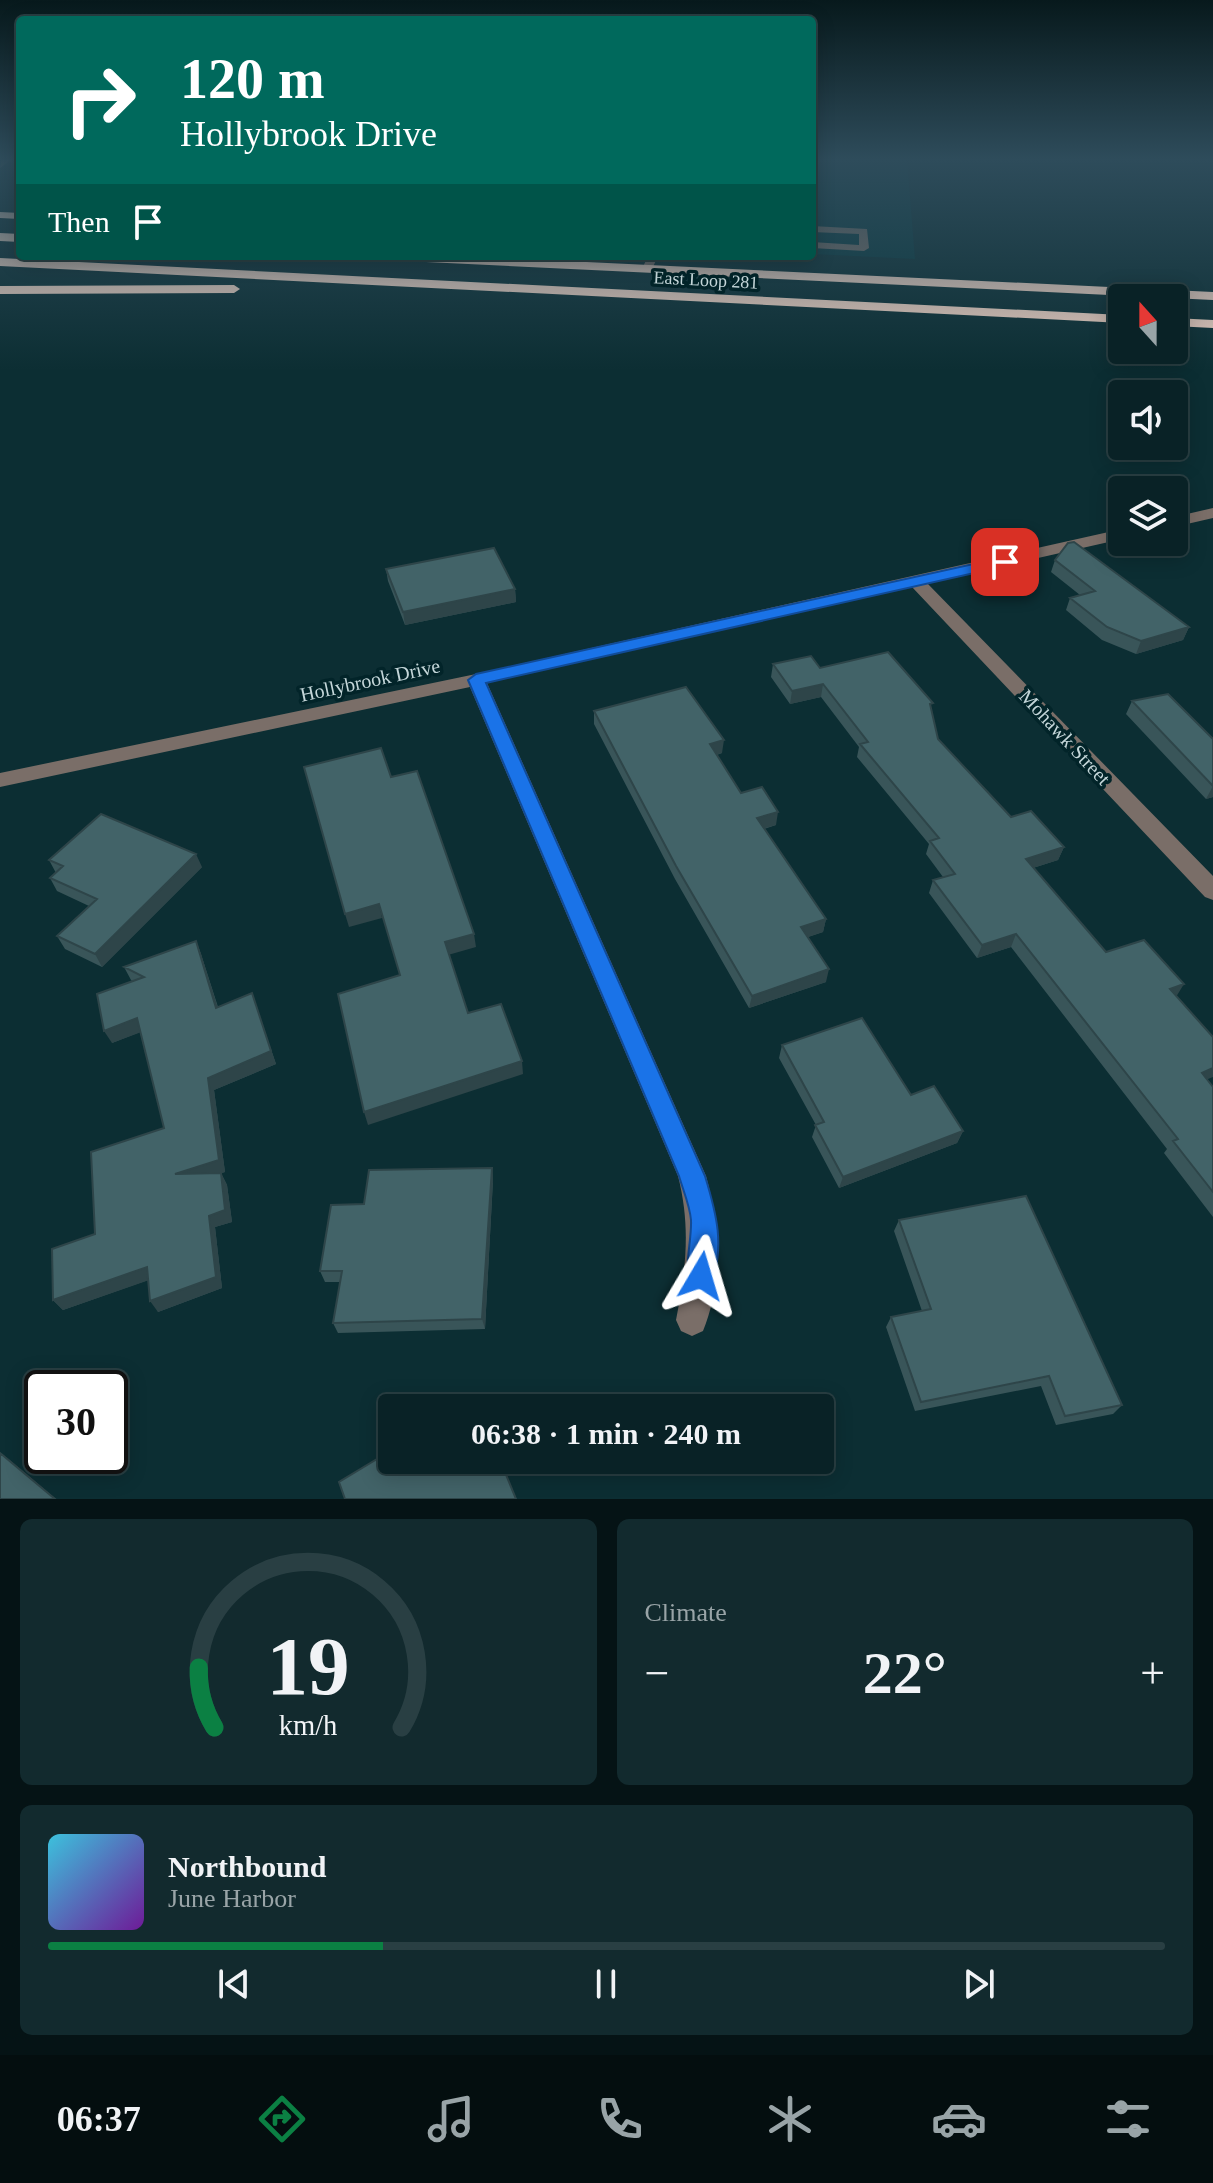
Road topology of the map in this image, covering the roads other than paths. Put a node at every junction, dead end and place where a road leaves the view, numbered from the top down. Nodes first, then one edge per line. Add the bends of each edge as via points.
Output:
1 (837, 230) edge
2 (816, 245) edge
3 (466, 260) edge
4 (497, 260) edge
5 (0, 262) edge
6 (650, 262) edge
7 (528, 263) junction
8 (522, 289) junction
9 (0, 290) edge
10 (1213, 296) edge
11 (1108, 318) edge
12 (1188, 323) edge
13 (1213, 324) edge
14 (1213, 513) edge
15 (1188, 519) edge
16 (1108, 537) edge
17 (917, 582) junction
18 (476, 680) junction
19 (0, 780) edge
20 (1213, 891) edge
21 (692, 1320) dead end

1 - 2 street via 864,231 864,248
3 - 7 highway, East Loop 281
4 - 7 highway
5 - 8 highway, East Loop 281
6 - 7 highway, East Loop 281
6 - 10 highway, East Loop 281
8 - 9 highway
8 - 11 highway, East Loop 281
12 - 13 highway
14 - 15 street
16 - 17 street, Hollybrook Drive
17 - 18 street, Hollybrook Drive
17 - 20 street, Mohawk Street
18 - 19 street, Hollybrook Drive
18 - 21 street via 692,1176 705,1235

